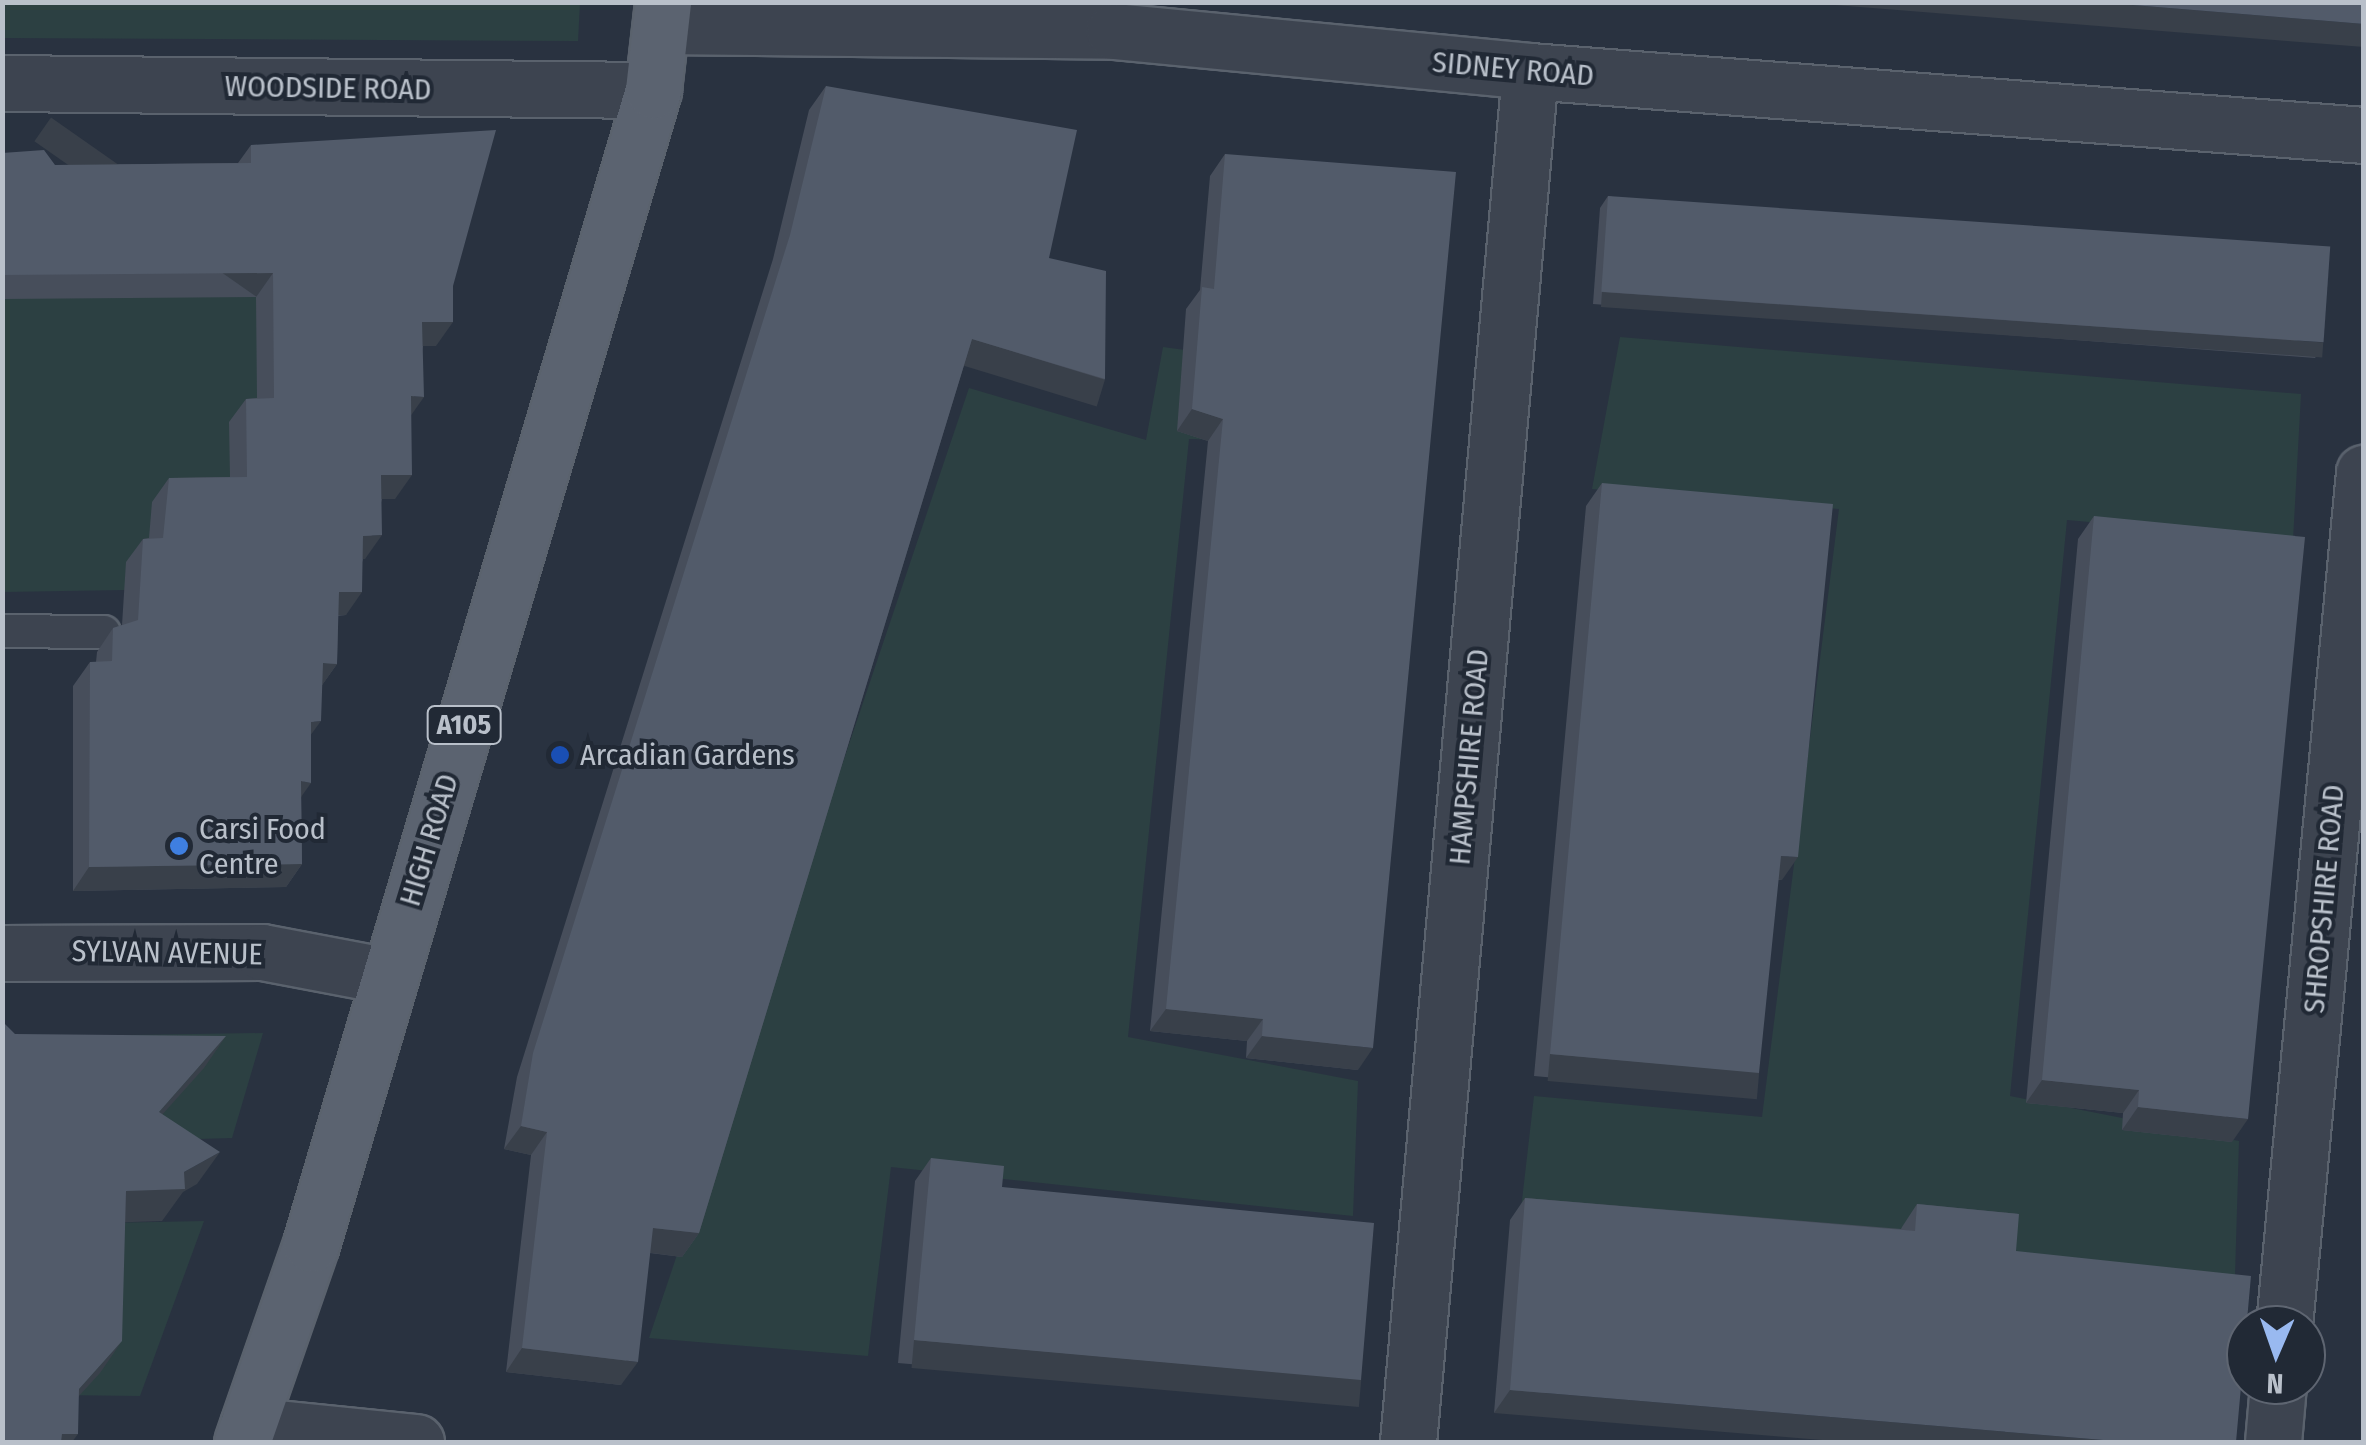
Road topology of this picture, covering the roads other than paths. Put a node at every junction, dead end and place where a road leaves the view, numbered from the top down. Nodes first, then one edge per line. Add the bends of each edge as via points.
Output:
1 (663, 14) edge
2 (1530, 71) junction
3 (2, 83) edge
4 (653, 90) junction
5 (2364, 135) edge
6 (2364, 474) edge
7 (2, 631) edge
8 (104, 632) dead end
9 (2, 952) edge
10 (389, 976) junction
11 (2286, 1305) edge
12 (2276, 1405) edge
13 (245, 1434) edge
14 (416, 1442) edge
15 (1408, 1442) edge
16 (2273, 1442) edge

1 - 2 street, SIDNEY ROAD via 1114,32
1 - 4 main road, HIGH ROAD / A105
2 - 5 street, SIDNEY ROAD
2 - 15 street, HAMPSHIRE ROAD
3 - 4 street, WOODSIDE ROAD
4 - 10 main road, HIGH ROAD / A105
6 - 11 street, SHROPSHIRE ROAD
7 - 8 lane
9 - 10 street, SYLVAN AVENUE via 262,952
10 - 13 main road, HIGH ROAD / A105 via 310,1244
12 - 16 street
13 - 14 street

